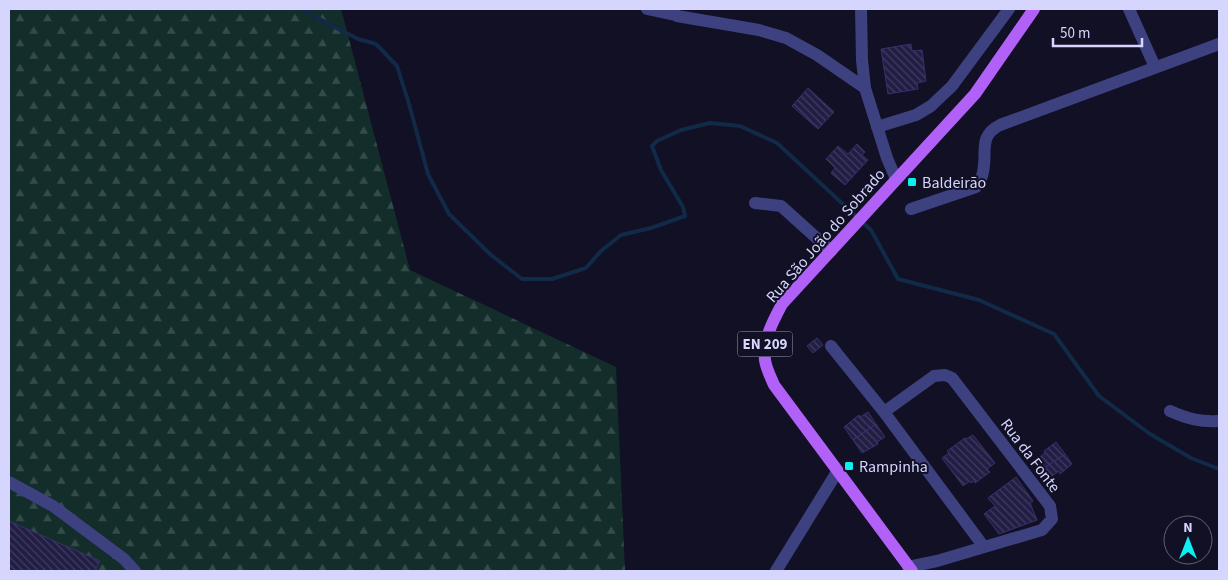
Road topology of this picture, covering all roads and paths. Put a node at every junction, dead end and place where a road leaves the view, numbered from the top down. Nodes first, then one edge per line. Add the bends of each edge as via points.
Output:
1 (647, 9) edge
2 (861, 9) edge
3 (1009, 9) edge
4 (1034, 9) edge
5 (1129, 9) edge
6 (672, 12) edge
7 (1219, 44) edge
8 (1155, 67) junction
9 (865, 88) junction
10 (877, 127) junction
11 (896, 179) junction
12 (755, 203) dead end
13 (912, 209) dead end
14 (830, 251) junction
15 (831, 346) dead end
16 (884, 412) junction
17 (1170, 412) dead end
18 (1219, 421) edge
19 (837, 472) junction
20 (9, 482) edge
21 (984, 547) junction
22 (937, 561) junction
23 (910, 569) edge
24 (135, 571) edge
25 (776, 571) edge
26 (929, 571) edge

1 - 6 street
2 - 9 street
3 - 10 street via 952,86 931,106 916,115
4 - 11 main road, Rua São João do Sobrado / EN 209 via 975,94
5 - 8 street
6 - 9 street via 786,38 818,55
7 - 8 street
8 - 13 street via 991,129 985,143 982,178 976,187
9 - 10 street
10 - 11 street
11 - 14 main road, Rua São João do Sobrado / EN 209
12 - 14 street via 781,206
14 - 19 main road, Rua São João do Sobrado / EN 209 via 782,304 771,325 765,361 774,386
15 - 16 street
16 - 21 street
16 - 21 street, Rua da Fonte via 934,376 952,378 1050,506 1052,519 1042,530
17 - 18 street via 1186,418
19 - 23 main road, Rua São João do Sobrado / EN 209
19 - 25 street
20 - 24 street via 53,506 124,559
21 - 22 street, Rua da Fonte
22 - 23 street, Rua da Fonte
22 - 26 street

